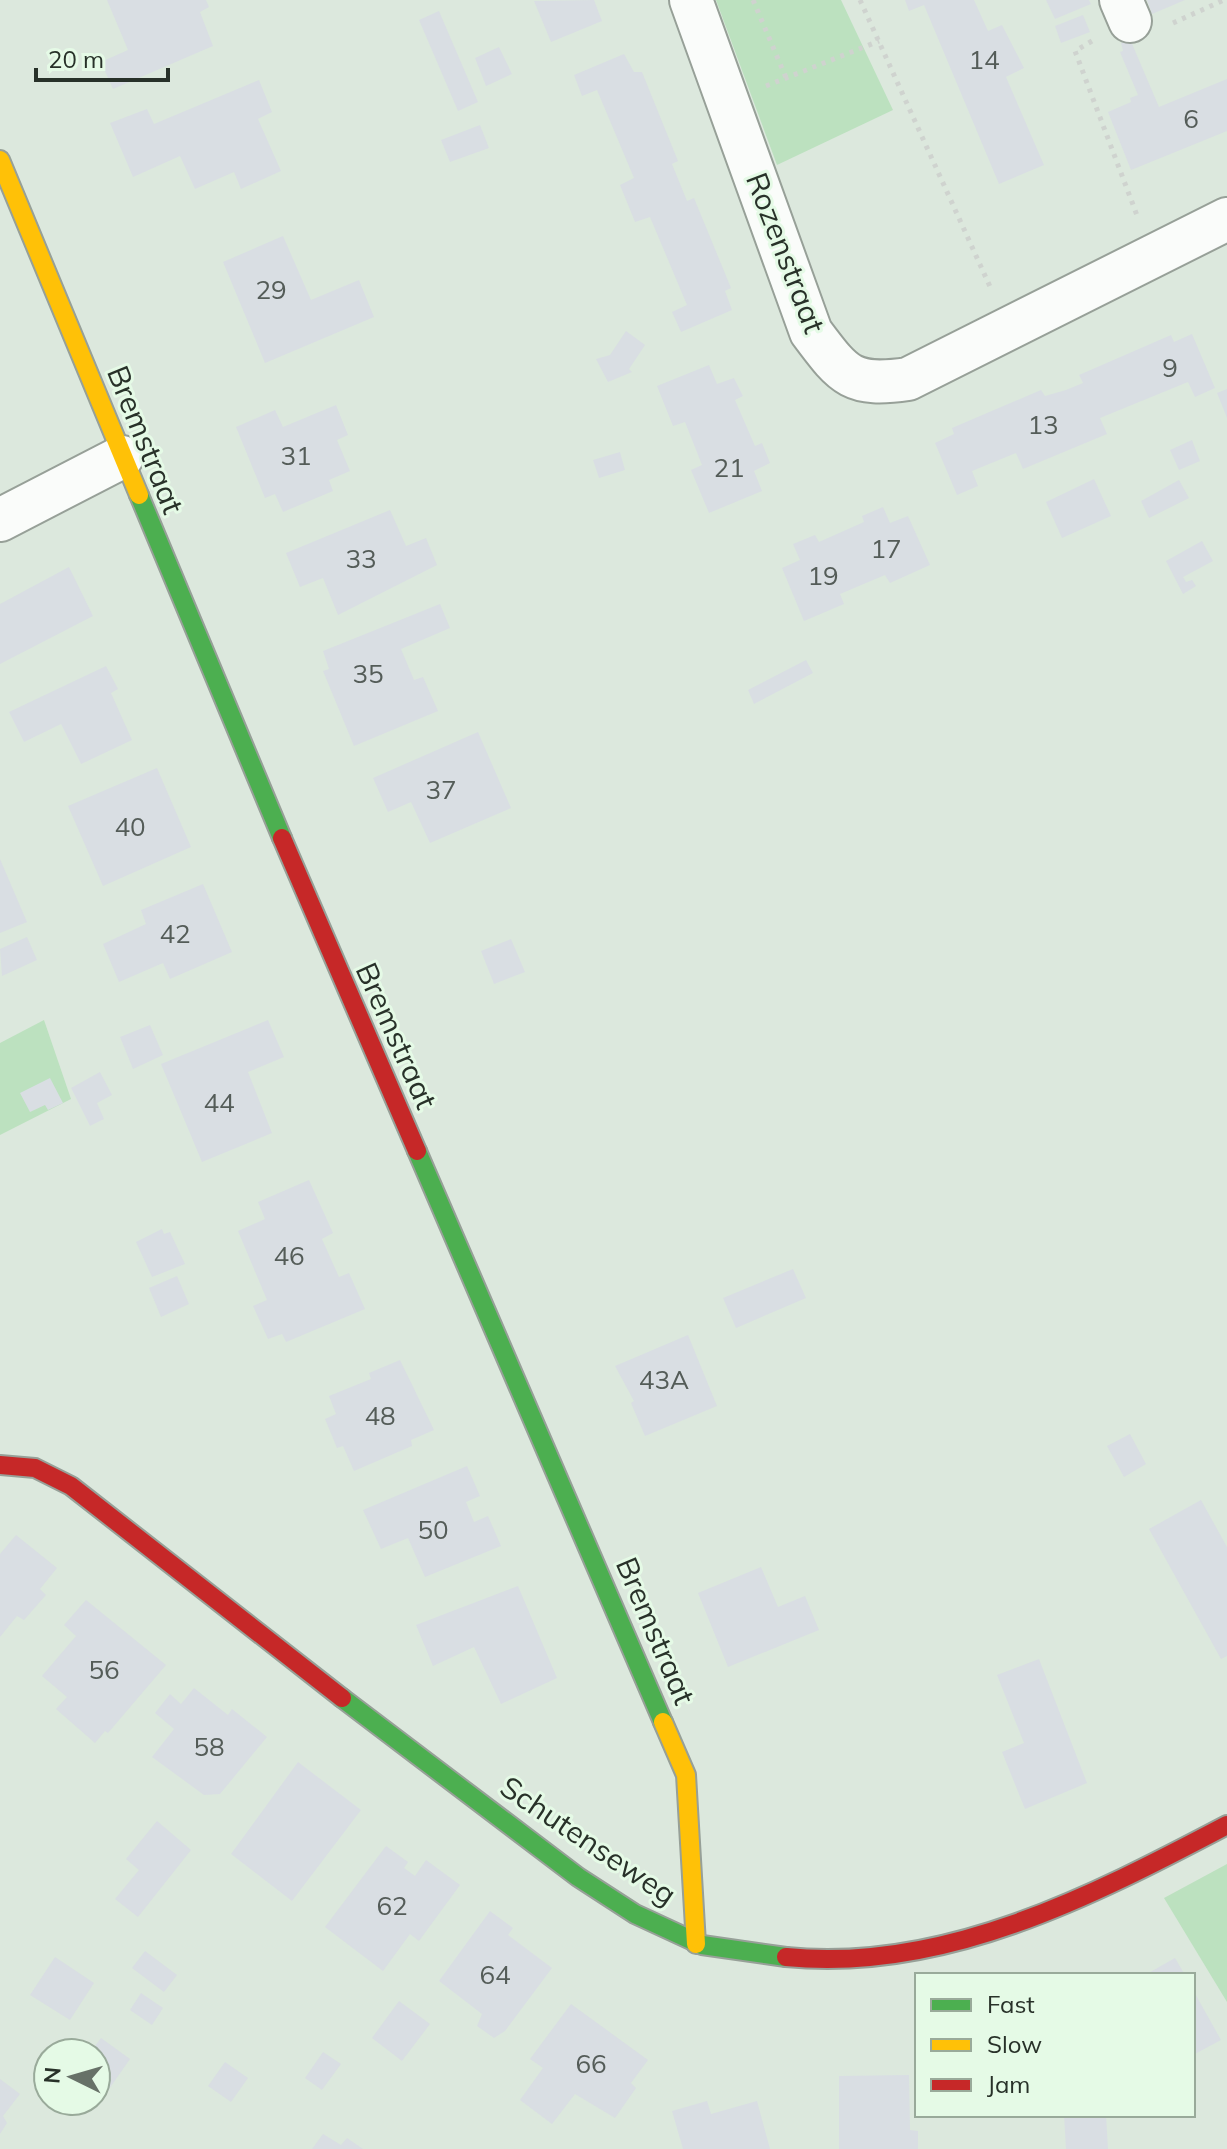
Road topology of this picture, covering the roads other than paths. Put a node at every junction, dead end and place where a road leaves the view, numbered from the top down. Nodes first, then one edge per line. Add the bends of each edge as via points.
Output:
1 (691, 0) edge
2 (0, 160) edge
3 (1227, 219) edge
4 (122, 457) junction
5 (0, 520) edge
6 (0, 1465) edge
7 (1227, 1825) edge
8 (696, 1944) junction

1 - 3 street, Rozenstraat via 811,332 840,370 873,384 908,379
2 - 4 street, Bremstraat
4 - 5 street
4 - 8 street, Bremstraat via 350,1001 686,1775
6 - 8 street, Schutenseweg via 16,1461 72,1486 284,1656 589,1883
7 - 8 street, Schutenseweg via 1128,1878 1006,1927 930,1950 853,1961 779,1959

